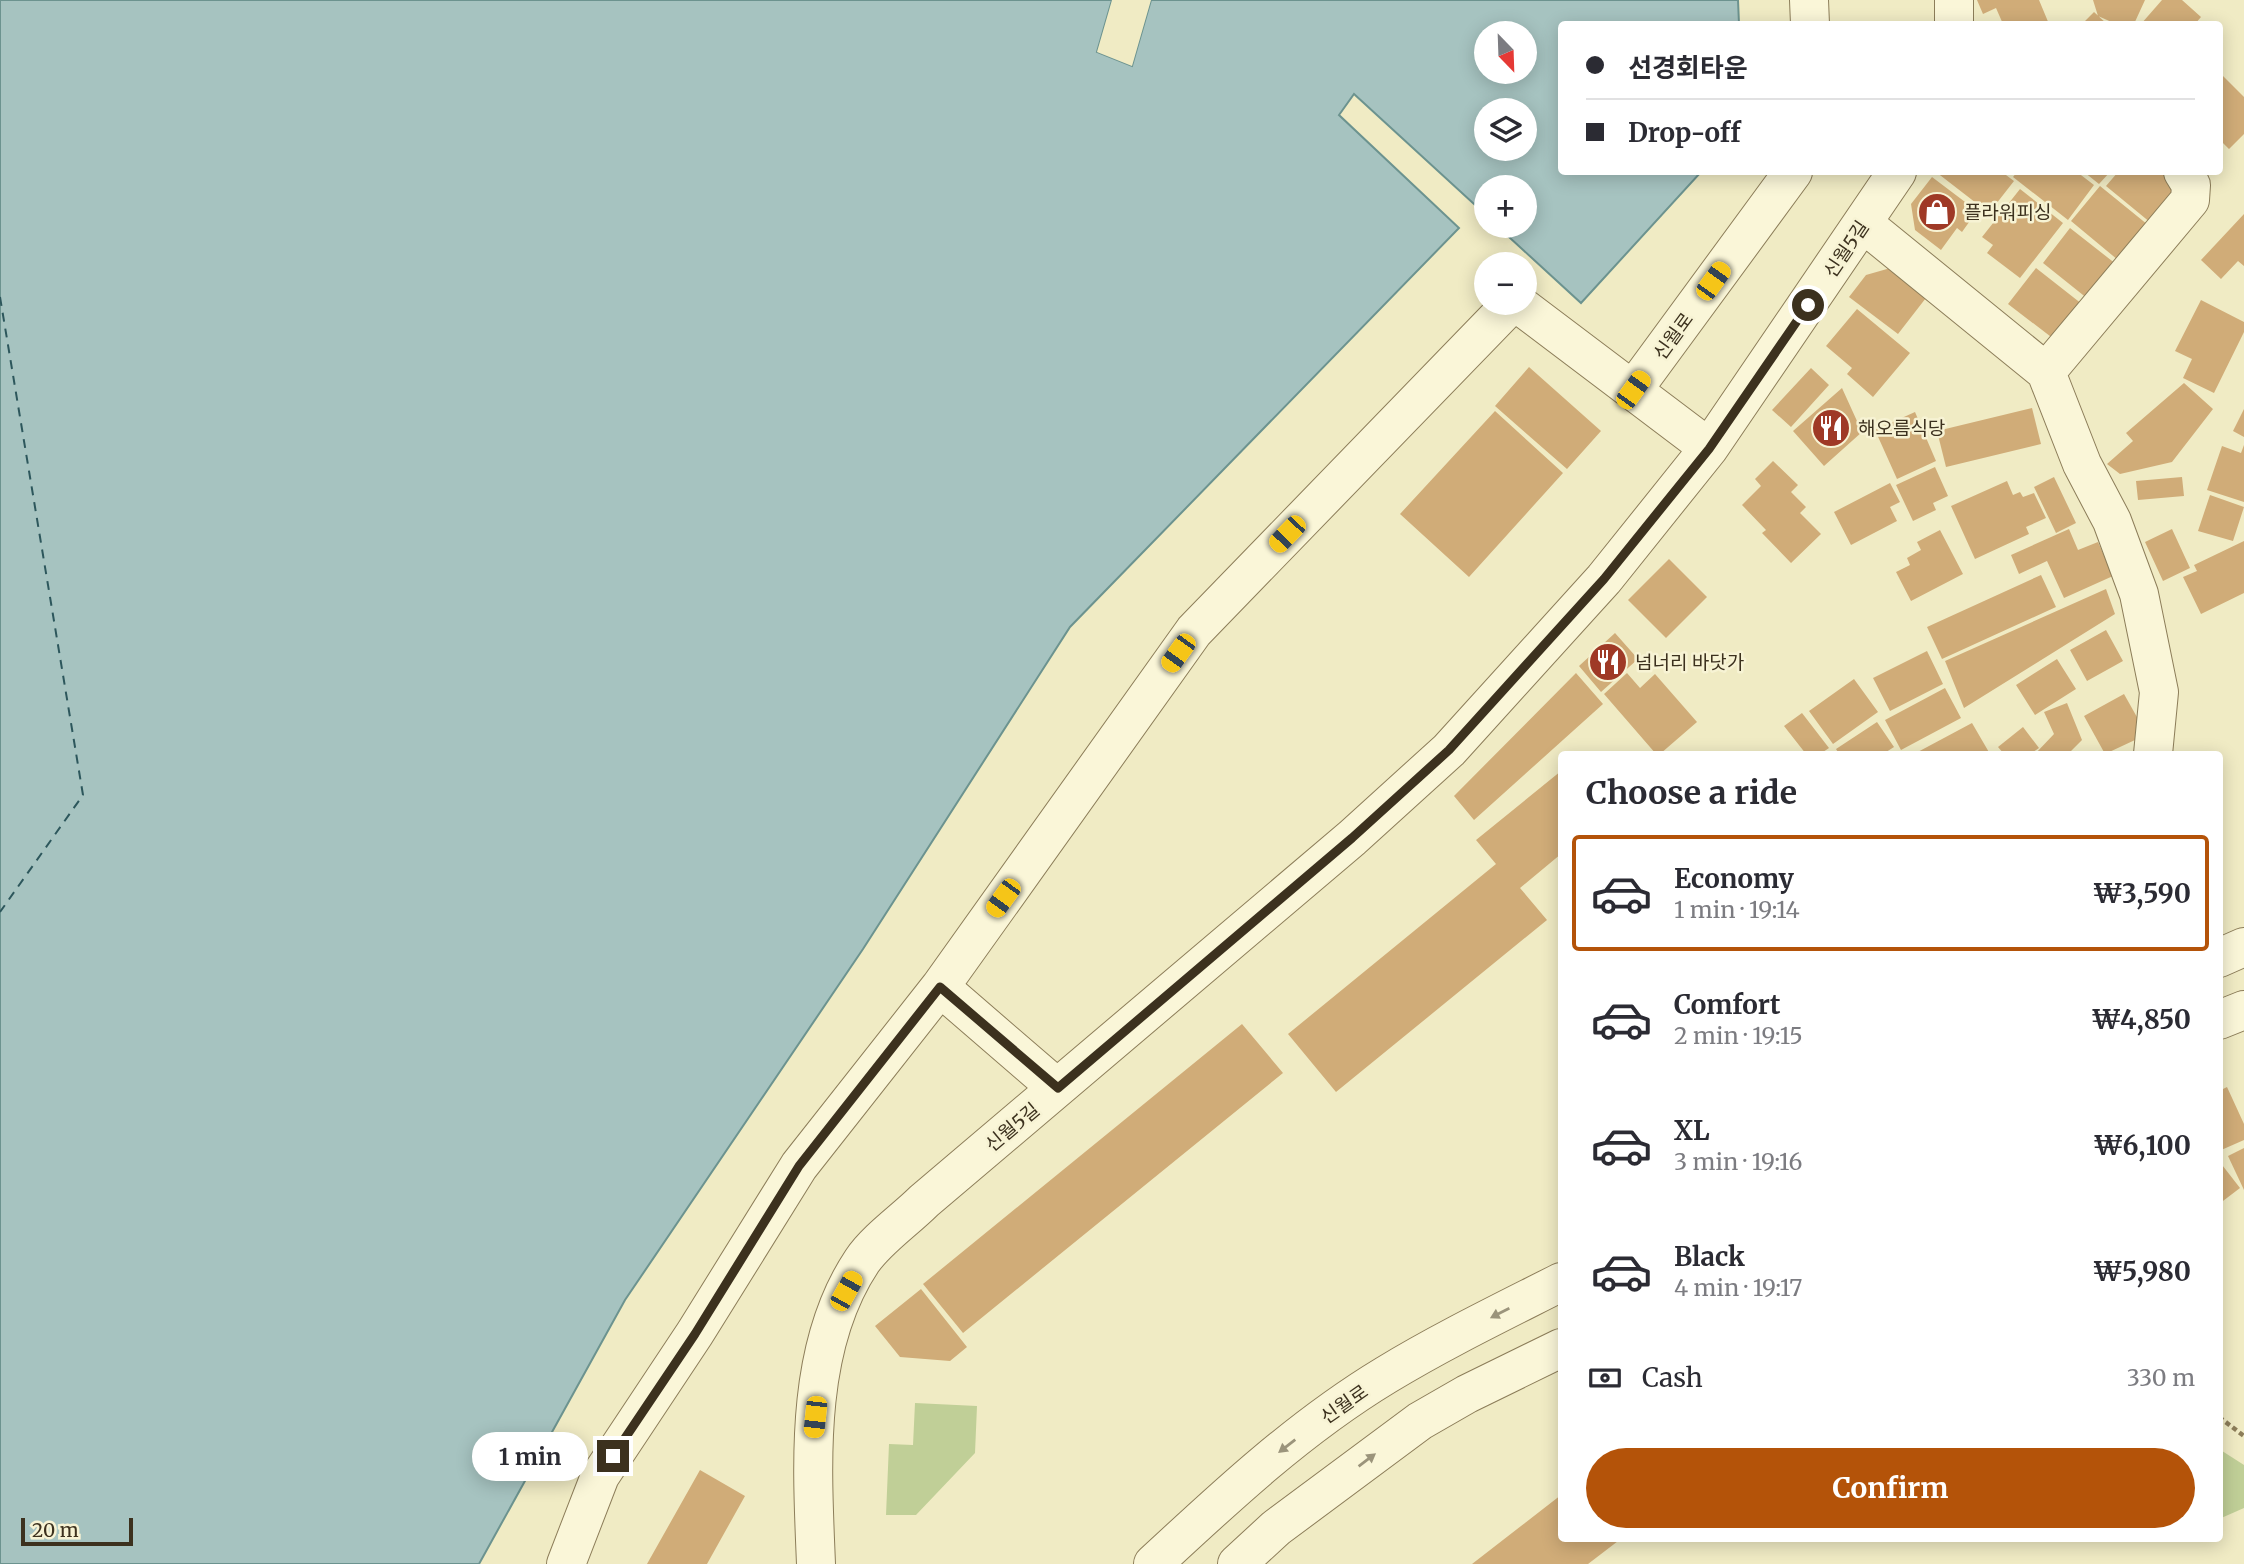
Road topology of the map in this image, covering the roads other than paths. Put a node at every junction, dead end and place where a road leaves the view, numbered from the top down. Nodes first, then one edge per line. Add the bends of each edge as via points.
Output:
1 (1809, 0) edge
2 (1954, 0) edge
3 (1810, 21) edge
4 (1954, 21) edge
5 (1791, 175) edge
6 (1895, 175) edge
7 (2185, 175) edge
8 (1864, 224) junction
9 (1503, 315) edge
10 (1531, 315) edge
11 (2046, 372) junction
12 (1633, 390) junction
13 (1709, 449) junction
14 (2153, 751) edge
15 (2244, 947) edge
16 (2223, 956) edge
17 (940, 987) junction
18 (2244, 1010) edge
19 (2223, 1018) edge
20 (1058, 1088) junction
21 (1558, 1284) edge
22 (1558, 1349) edge
23 (566, 1564) edge
24 (816, 1564) edge
25 (1153, 1564) edge
26 (1237, 1564) edge

1 - 3 street
2 - 4 street
5 - 12 street, 신월로
6 - 8 street, 신월5길
7 - 11 street via 2191,185 2190,200
8 - 11 street
8 - 13 street, 신월5길
9 - 17 street via 1194,631
10 - 12 street
11 - 14 street via 2139,594 2159,692
12 - 13 street
13 - 20 street, 신월5길 via 1595,589 1449,750
15 - 16 street
17 - 20 street
17 - 23 street via 799,1166 600,1476
18 - 19 street
20 - 24 street, 신월5길 via 863,1259 846,1291 818,1394 813,1440
21 -> 25 street, 신월로 via 1385,1376 1321,1420 1247,1476
26 -> 22 street via 1276,1528 1420,1421

